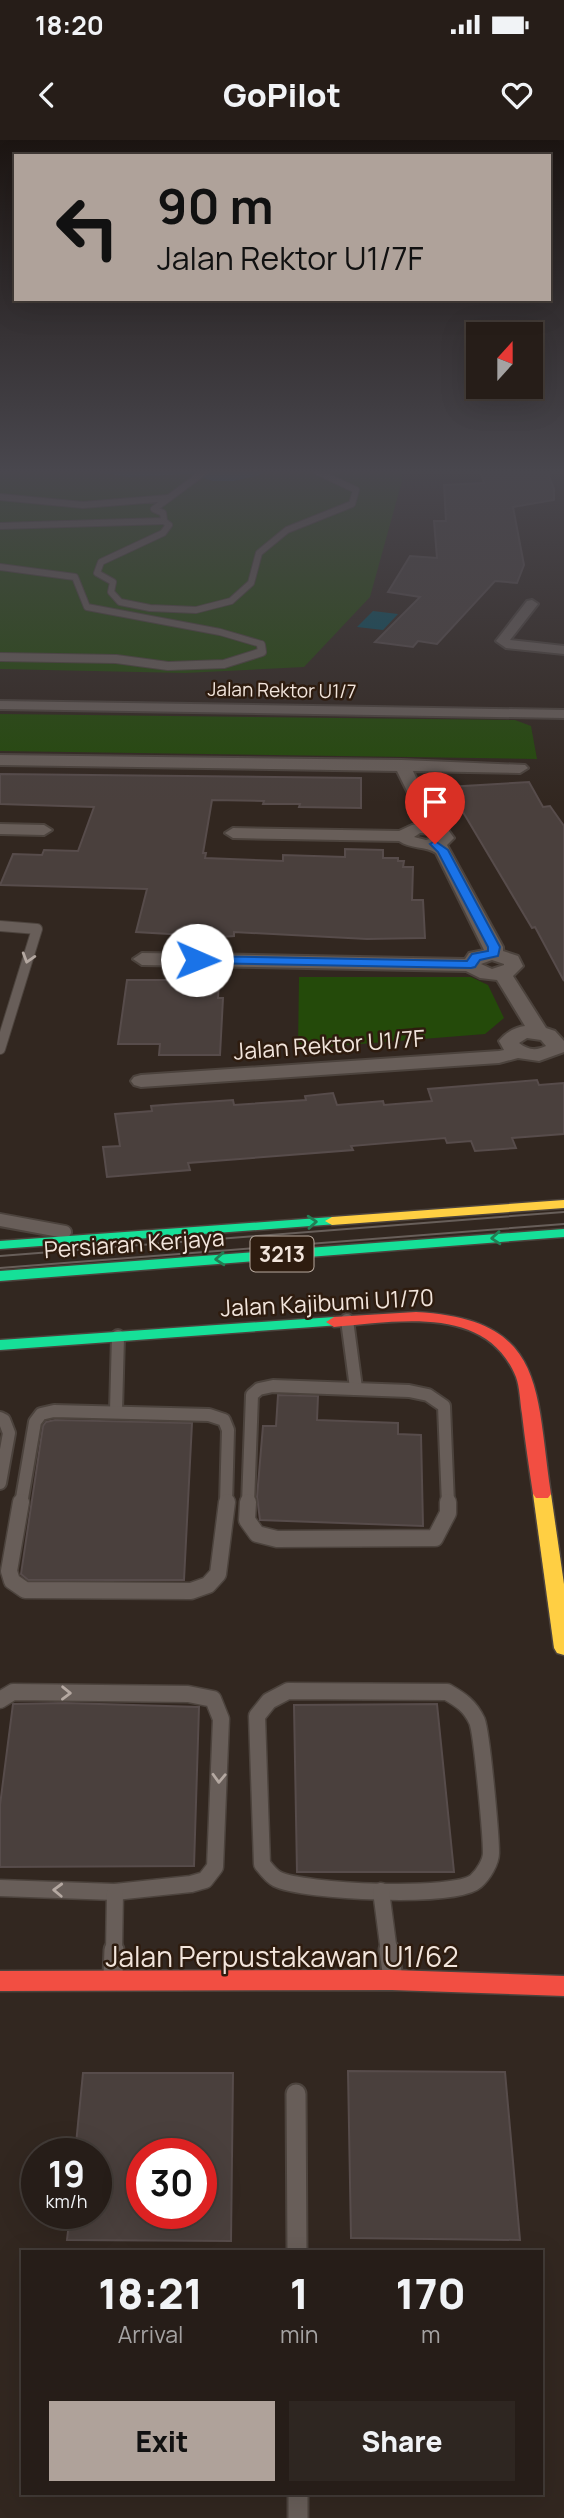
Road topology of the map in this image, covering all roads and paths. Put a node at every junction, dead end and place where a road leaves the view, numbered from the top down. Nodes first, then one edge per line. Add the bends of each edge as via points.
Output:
1 (77, 582) edge
2 (113, 582) edge
3 (251, 582) edge
4 (532, 604) dead end
5 (563, 650) edge
6 (0, 657) edge
7 (0, 705) edge
8 (564, 714) edge
9 (0, 760) edge
10 (402, 765) junction
11 (520, 768) dead end
12 (0, 829) edge
13 (44, 830) dead end
14 (233, 833) dead end
15 (432, 836) junction
16 (0, 926) edge
17 (494, 954) junction
18 (142, 958) dead end
19 (471, 965) junction
20 (503, 974) junction
21 (538, 1032) junction
22 (0, 1049) edge
23 (560, 1049) edge
24 (519, 1052) junction
25 (141, 1081) dead end
26 (564, 1204) edge
27 (0, 1220) edge
28 (564, 1233) edge
29 (112, 1236) junction
30 (0, 1245) edge
31 (0, 1276) edge
32 (347, 1320) junction
33 (118, 1336) junction
34 (0, 1345) edge
35 (356, 1388) junction
36 (116, 1411) junction
37 (0, 1418) edge
38 (0, 1483) edge
39 (564, 1648) edge
40 (0, 1700) edge
41 (0, 1888) edge
42 (382, 1891) junction
43 (115, 1892) junction
44 (392, 1980) junction
45 (0, 1981) edge
46 (113, 1981) junction
47 (564, 1986) edge
48 (296, 2094) dead end
49 (297, 2250) edge
50 (298, 2495) edge
51 (298, 2518) edge

1 - 6 lane via 87,607 220,632 261,644 262,652 224,664 168,666 116,659
2 - 3 lane via 111,592 120,602 196,610 231,601
4 - 5 street via 503,641
7 - 8 street, Jalan Rektor U1/7
9 - 10 street
10 - 11 street
10 - 15 street via 431,823
12 - 13 street
14 - 15 street via 405,836 415,843
15 - 17 street
16 -> 22 lane via 37,929
17 - 19 street via 476,957
17 - 20 street via 514,963 512,970
18 - 19 street
19 - 20 street via 482,973
20 - 21 street
21 - 23 street via 555,1040
21 - 24 street via 511,1037 510,1045
23 - 24 street, Jalan Rektor U1/7F via 541,1055
24 - 25 street, Jalan Rektor U1/7F
29 -> 26 street, Persiaran Kerjaya / 3213
27 - 29 lane
28 -> 31 street, Persiaran Kerjaya / 3213
29 - 30 street, Persiaran Kerjaya / 3213
32 - 33 street, Jalan Kajibumi U1/70
32 - 35 lane
32 - 39 street, Jalan Kajibumi U1/70 via 435,1317 492,1331 514,1355 525,1379
33 - 34 street, Jalan Kajibumi U1/70
33 - 36 lane
35 - 35 lane via 428,1395 444,1406 448,1513 443,1527 435,1538 276,1539 257,1534 247,1520 252,1395 259,1388 273,1386
36 - 36 lane via 209,1415 224,1420 228,1430 227,1498 218,1574 208,1585 191,1591 25,1590 12,1581 9,1571 35,1422 41,1414 54,1411
37 - 38 lane via 9,1433
40 -> 43 lane via 13,1692 188,1694 213,1699 221,1719 215,1867 205,1880 191,1884
43 -> 41 lane
42 - 42 lane via 466,1888 483,1876 491,1856 478,1723 466,1703 447,1692 288,1690 269,1701 257,1716 262,1864 277,1879 299,1886
42 - 44 lane
43 - 46 lane
44 - 46 street, Jalan Perpustakawan U1/62
44 - 47 street, Jalan Perpustakawan U1/62
45 - 46 street, Jalan Perpustakawan U1/62
48 - 49 lane
50 - 51 lane

